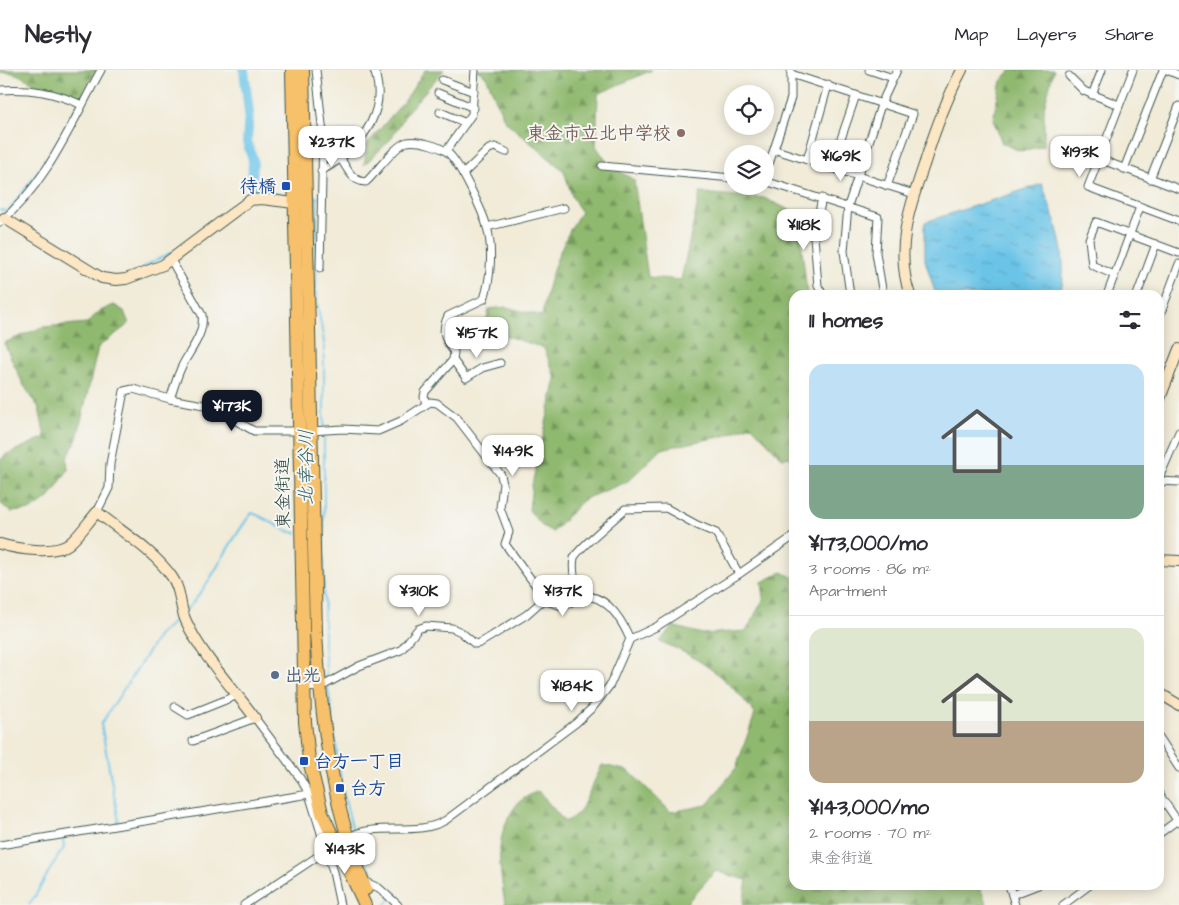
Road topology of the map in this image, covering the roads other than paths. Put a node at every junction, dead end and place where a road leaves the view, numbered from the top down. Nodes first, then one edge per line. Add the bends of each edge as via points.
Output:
1 (101, 70) edge
2 (374, 70) edge
3 (475, 70) edge
4 (869, 70) edge
5 (897, 70) edge
6 (962, 70) edge
7 (1102, 70) edge
8 (1133, 70) edge
9 (1163, 70) edge
10 (1167, 70) edge
11 (791, 72) edge
12 (298, 73) edge
13 (317, 73) edge
14 (1179, 75) edge
15 (1069, 76) dead end
16 (893, 78) junction
17 (442, 80) dead end
18 (828, 85) junction
19 (0, 90) edge
20 (474, 92) junction
21 (438, 94) dead end
22 (1092, 94) junction
23 (856, 95) junction
24 (882, 102) junction
25 (82, 105) junction
26 (1119, 105) junction
27 (1179, 106) edge
28 (474, 108) junction
29 (440, 112) dead end
30 (466, 123) junction
31 (1064, 146) dead end
32 (776, 150) junction
33 (446, 151) junction
34 (506, 152) dead end
35 (774, 155) edge
36 (341, 158) junction
37 (1098, 159) junction
38 (807, 160) junction
39 (602, 166) dead end
40 (831, 168) junction
41 (1124, 169) junction
42 (321, 171) junction
43 (463, 174) junction
44 (858, 176) junction
45 (724, 177) edge
46 (1150, 179) junction
47 (774, 185) edge
48 (887, 186) junction
49 (1178, 188) edge
50 (914, 194) junction
51 (822, 198) junction
52 (302, 204) junction
53 (848, 206) junction
54 (1140, 207) junction
55 (564, 208) dead end
56 (2, 220) edge
57 (1179, 221) edge
58 (487, 227) junction
59 (1130, 234) junction
60 (1156, 244) junction
61 (1179, 253) edge
62 (172, 260) junction
63 (1179, 264) edge
64 (320, 268) dead end
65 (1114, 275) junction
66 (820, 290) edge
67 (849, 290) edge
68 (882, 290) edge
69 (909, 290) edge
70 (1109, 290) edge
71 (1139, 290) edge
72 (1164, 304) edge
73 (1179, 349) edge
74 (453, 360) junction
75 (500, 362) dead end
76 (1164, 388) edge
77 (170, 399) junction
78 (426, 404) junction
79 (305, 431) junction
80 (1179, 432) edge
81 (1175, 451) edge
82 (1164, 470) edge
83 (1164, 480) edge
84 (1179, 482) edge
85 (97, 512) junction
86 (789, 539) edge
87 (0, 544) edge
88 (1164, 560) edge
89 (1179, 561) edge
90 (739, 574) junction
91 (573, 598) junction
92 (543, 600) junction
93 (630, 639) junction
94 (304, 687) junction
95 (319, 688) junction
96 (238, 695) junction
97 (1164, 696) edge
98 (1179, 705) edge
99 (175, 707) dead end
100 (255, 718) junction
101 (193, 740) dead end
102 (1164, 745) edge
103 (1179, 768) edge
104 (306, 776) junction
105 (309, 794) junction
106 (1164, 801) edge
107 (1178, 821) edge
108 (1164, 831) edge
109 (336, 844) junction
110 (0, 845) edge
111 (362, 881) junction
112 (1010, 890) edge
113 (1025, 890) edge
114 (1083, 890) edge
115 (1012, 895) junction
116 (244, 905) edge
117 (340, 905) edge
118 (365, 905) edge
119 (373, 905) edge
120 (398, 905) edge
121 (1015, 905) edge
122 (1062, 905) edge

1 - 25 street
2 - 36 street via 378,92 372,120 359,142
3 - 20 street
4 - 16 street
5 - 16 street
6 - 50 street via 940,117
7 - 22 street
8 - 26 street
9 - 41 street
10 - 14 street
11 - 18 street
11 - 32 street via 791,98
12 - 13 street
12 - 52 highway, 東金街道
13 - 42 street via 323,134
15 - 22 street via 1084,91
16 - 24 street
17 - 20 street
18 - 23 street
18 - 38 street
19 - 25 street via 47,91
20 - 28 street
21 - 28 street
22 - 26 street
23 - 24 street
23 - 40 street
24 - 44 street
24 - 48 street via 913,114
25 - 56 street via 30,191
26 - 37 street
27 - 46 street
28 - 30 street
29 - 30 street
30 - 33 street
31 - 37 street
32 - 35 street
32 - 38 street
33 - 36 street via 406,142 366,182 358,182 351,176
33 - 43 street
34 - 43 street via 495,147 489,149
36 - 42 street
37 - 41 street
37 - 54 street via 1088,187
38 - 40 street
39 - 45 street
40 - 44 street
41 - 46 street
42 - 64 street
43 - 58 street
44 - 48 street
44 - 53 street
46 - 49 street
47 - 51 street
48 - 50 street
50 - 69 street via 903,246
51 - 53 street
51 - 66 street via 814,236
52 - 62 street via 250,200
52 - 79 highway, 東金街道
53 - 67 street via 844,251
53 - 68 street via 878,217 876,253
54 - 57 street
54 - 59 street
55 - 58 street
56 - 62 street via 110,280 126,279
58 - 74 street via 489,275 484,299 455,311 443,326 454,352
59 - 60 street
59 - 65 street
59 - 65 street via 1096,222 1089,239 1092,265
60 - 61 street
60 - 71 street
62 - 77 street via 203,322
63 - 72 street
65 - 70 street
73 - 76 street
74 - 75 street via 466,378
74 - 78 street via 425,392
77 - 79 street via 210,406 254,431
77 - 85 street via 133,389 124,391 108,488
78 - 79 street via 401,421 378,430
78 - 92 street via 437,403 458,418 501,475 500,508 509,532 505,544
79 - 94 highway, 東金街道
79 - 95 highway, 東金街道
80 - 81 street
81 - 82 street
83 - 84 street
85 - 87 street via 63,548 19,549
85 - 96 street via 157,560 173,578 180,591 185,620
86 - 90 street
88 - 89 street
90 - 91 street via 716,533 666,508 625,509 574,558 577,585
90 - 93 street via 656,627
91 - 92 street via 566,606
91 - 93 street via 587,595 608,604
92 - 95 street via 480,643 475,644 452,628 426,626 418,629 400,650 359,666
93 - 109 street via 610,685 594,706 446,820 430,827 365,830
94 - 95 street
94 - 104 highway, 東金街道
95 - 109 highway, 東金街道 via 335,794
96 - 99 street via 188,715
96 - 100 street
97 - 98 street
100 - 101 street
100 - 104 street
102 - 103 street
104 - 105 street
104 - 109 highway, 東金街道
105 - 109 street
105 - 110 street
106 - 107 street
107 - 108 street
109 - 111 highway, 東金街道
109 - 116 street
109 - 117 street via 333,872
109 - 118 highway, 東金街道
111 - 119 highway, 東金街道
111 - 120 street via 379,888
112 - 115 street
113 - 115 street
114 - 122 street
115 - 121 street

